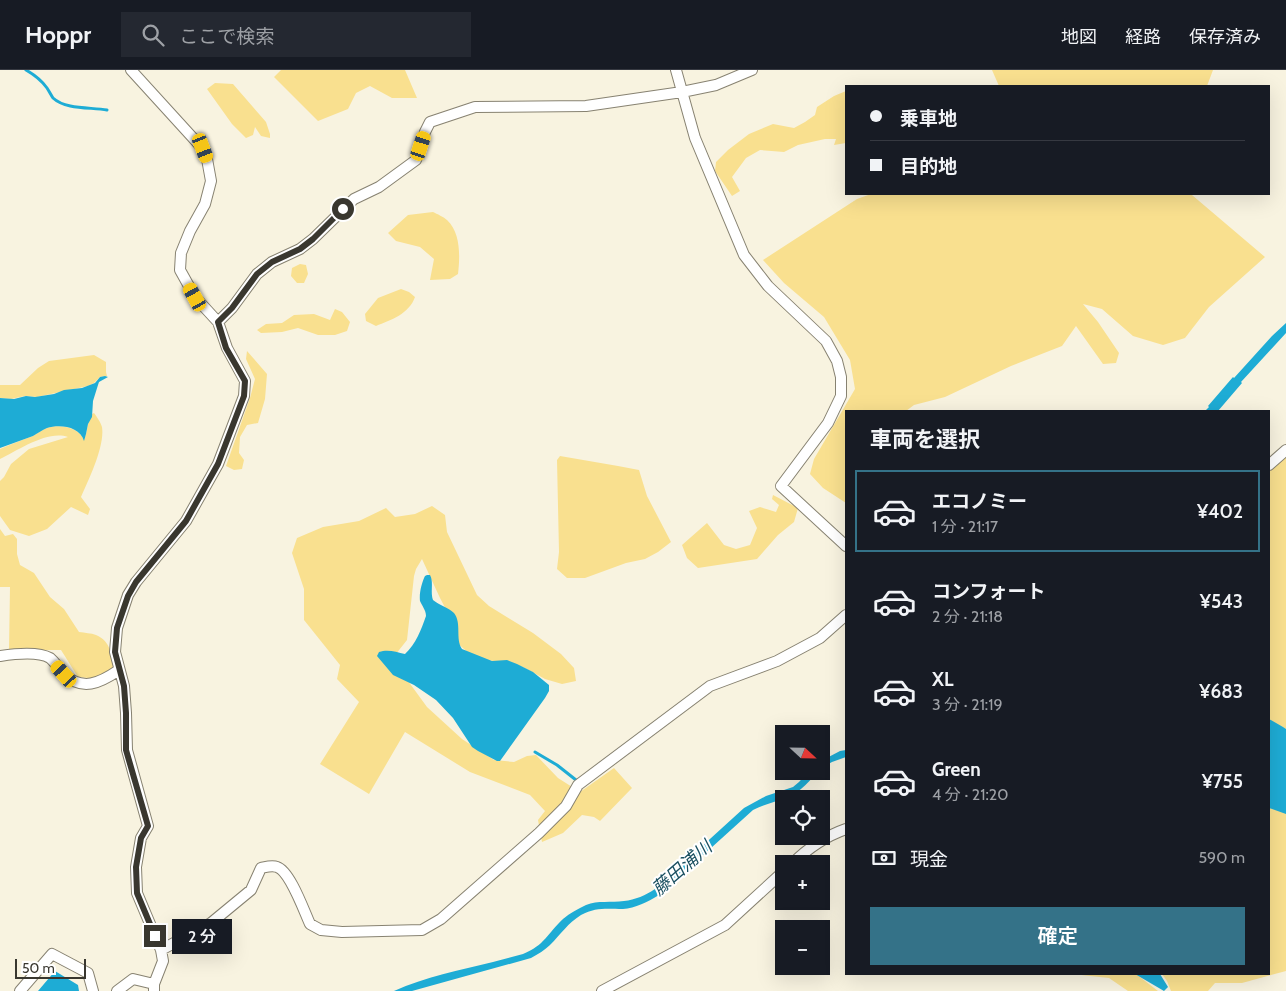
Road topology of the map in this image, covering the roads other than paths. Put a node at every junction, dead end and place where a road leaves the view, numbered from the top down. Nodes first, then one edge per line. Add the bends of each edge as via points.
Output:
1 (132, 70) edge
2 (676, 70) edge
3 (752, 70) edge
4 (682, 92) junction
5 (218, 322) junction
6 (1286, 450) edge
7 (1270, 464) edge
8 (845, 545) edge
9 (845, 616) edge
10 (0, 656) edge
11 (119, 670) junction
12 (845, 829) edge
13 (802, 855) edge
14 (775, 879) edge
15 (161, 950) junction
16 (154, 988) edge
17 (20, 991) edge
18 (94, 991) edge
19 (117, 991) edge
20 (602, 991) edge

1 - 5 street via 203,148 207,159 211,181 205,204 181,253 180,270 195,297
2 - 4 street
3 - 4 street via 716,85
4 - 5 street via 586,106 475,108 430,122 416,160 379,187 354,199 300,249 272,262 257,274
4 - 8 street via 695,138 744,255 768,286 826,341 837,361 841,396 828,423 781,486
5 - 11 street via 226,348 245,381 244,396 218,464 186,521 128,596 117,628 115,652
6 - 7 street
9 - 15 street via 820,638 777,661 710,686 578,785 566,806 539,833 441,919 422,930 322,930 310,924 296,891 283,870 276,866 261,868 251,890 211,922
10 - 11 street via 16,653 50,658 64,674 86,684 98,683
11 - 15 street via 124,686 126,750 148,826 141,838 136,867 137,893
12 - 13 street
14 - 20 street via 724,925
15 - 16 street via 163,961
16 - 19 street via 133,979
17 - 18 street via 52,954 88,972

